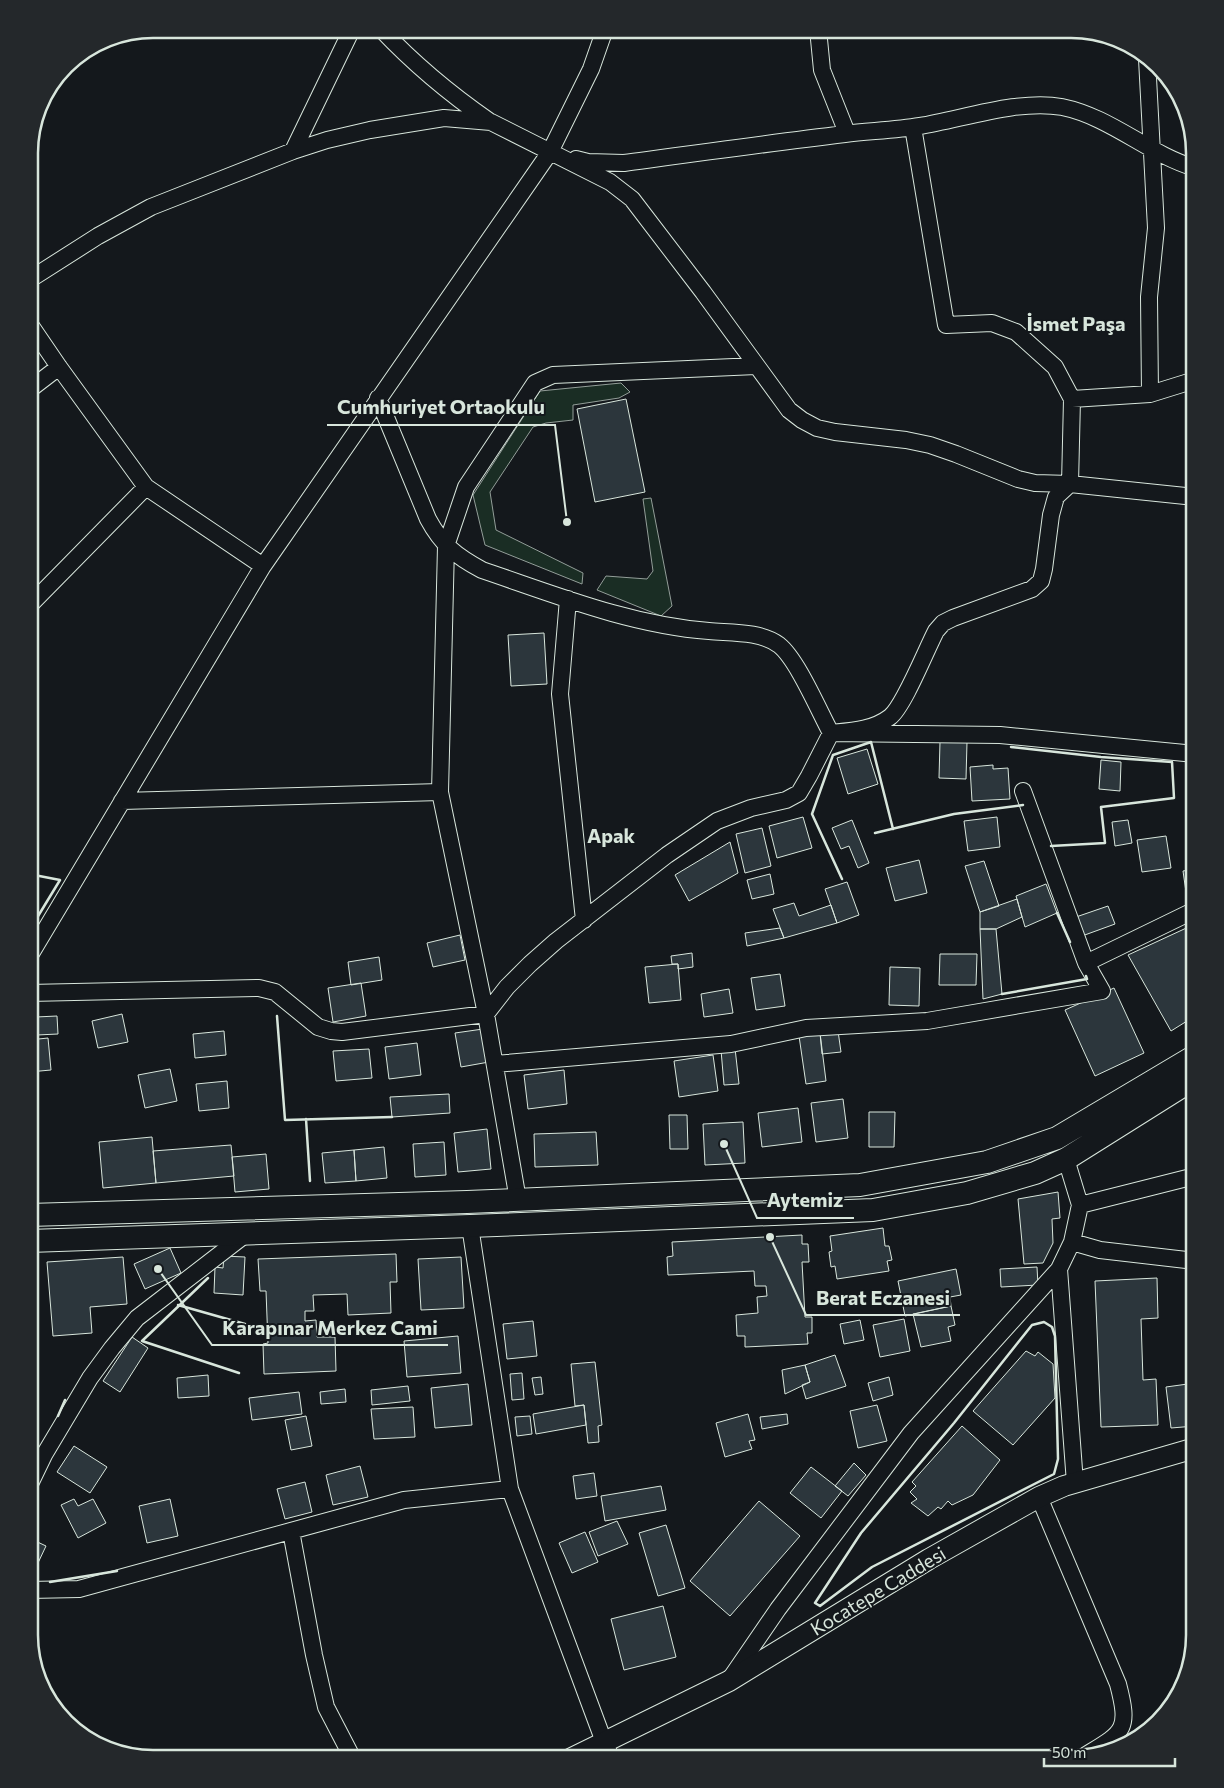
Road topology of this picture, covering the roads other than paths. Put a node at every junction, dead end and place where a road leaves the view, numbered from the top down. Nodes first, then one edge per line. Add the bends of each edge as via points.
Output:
1 (348, 38) edge
2 (390, 38) edge
3 (602, 38) edge
4 (819, 38) edge
5 (1147, 66) edge
6 (491, 122) junction
7 (913, 127) junction
8 (848, 133) junction
9 (1152, 150) junction
10 (293, 151) junction
11 (550, 152) junction
12 (1186, 164) edge
13 (38, 274) edge
14 (38, 336) edge
15 (756, 366) junction
16 (59, 367) junction
17 (38, 383) edge
18 (1186, 383) edge
19 (1150, 394) junction
20 (378, 398) junction
21 (1072, 399) junction
22 (1070, 484) junction
23 (146, 487) junction
24 (1186, 496) edge
25 (446, 546) junction
26 (263, 566) junction
27 (38, 597) edge
28 (568, 599) junction
29 (831, 733) junction
30 (1186, 753) edge
31 (1023, 791) dead end
32 (440, 792) junction
33 (122, 800) junction
34 (1186, 914) edge
35 (584, 920) junction
36 (38, 942) edge
37 (1086, 963) junction
38 (38, 993) edge
39 (486, 1014) junction
40 (1186, 1061) edge
41 (495, 1064) junction
42 (1186, 1084) edge
43 (1066, 1159) junction
44 (1186, 1178) edge
45 (518, 1200) junction
46 (467, 1202) junction
47 (1080, 1205) junction
48 (38, 1215) edge
49 (522, 1224) junction
50 (470, 1226) junction
51 (246, 1234) junction
52 (38, 1241) edge
53 (1072, 1242) junction
54 (1186, 1259) edge
55 (1059, 1269) junction
56 (1186, 1451) edge
57 (38, 1469) edge
58 (1075, 1483) junction
59 (510, 1489) junction
60 (1039, 1497) junction
61 (290, 1531) junction
62 (38, 1590) edge
63 (729, 1681) junction
64 (1100, 1747) edge
65 (348, 1750) edge
66 (608, 1750) edge
67 (610, 1750) edge

1 - 10 street
2 - 6 street via 455,98
3 - 11 street via 592,69
4 - 8 street via 822,70
5 - 9 street
6 - 10 street via 444,118 326,140
6 - 11 street
7 - 8 street
7 - 9 street via 1032,105 1062,107 1090,116
7 - 21 street via 946,325 992,323 1016,332 1056,367
8 - 11 street via 624,163 588,162
9 - 12 street
9 - 19 street via 1156,228 1149,297
10 - 13 street via 151,207
11 - 15 street via 610,182 632,199
11 - 20 street
14 - 16 street
15 - 22 street via 789,410 818,428 914,442 956,454 1018,479
15 - 25 street via 553,375 536,383 466,487
16 - 17 street
16 - 23 street
18 - 19 street
19 - 21 street
20 - 25 street via 428,519
20 - 26 street
21 - 22 street
22 - 24 street
22 - 29 street via 1056,497 1041,581 1032,589 943,623 892,716 860,731
23 - 26 street
23 - 27 street
25 - 28 street via 482,570
25 - 32 street
26 - 33 street
28 - 29 street via 632,620 764,637 790,657
28 - 35 street via 560,694
29 - 30 street via 1000,736
29 - 35 street via 799,793 717,821 667,854
31 - 37 street
32 - 33 street
32 - 39 street
33 - 36 street
34 - 37 street
35 - 39 street via 530,964
37 - 41 street via 1102,991 927,1020 806,1028 730,1044
38 - 39 street via 259,988 275,992 318,1027 342,1032
39 - 41 street
40 - 45 main road via 1057,1138 987,1162 860,1185
41 - 45 street
42 - 43 main road
43 - 47 street
43 - 49 main road via 1035,1173 967,1193 873,1210
44 - 47 street
45 - 46 main road
45 - 49 main road
46 - 48 main road
46 - 50 main road
47 - 53 street
49 - 50 main road
50 - 51 main road
50 - 59 street
51 - 52 main road
51 - 57 street via 137,1318 90,1378
53 - 54 street via 1100,1250
53 - 55 street
55 - 58 street
55 - 63 street via 911,1433 778,1609
56 - 58 street, Kocatepe Caddesi
58 - 60 street, Kocatepe Caddesi
59 - 61 street via 404,1500
59 - 66 street
60 - 63 street, Kocatepe Caddesi via 929,1559
60 - 64 street via 1118,1684 1124,1707 1123,1725 1113,1739
61 - 62 street via 79,1589
61 - 65 street via 326,1707
63 - 67 street, Kocatepe Caddesi

